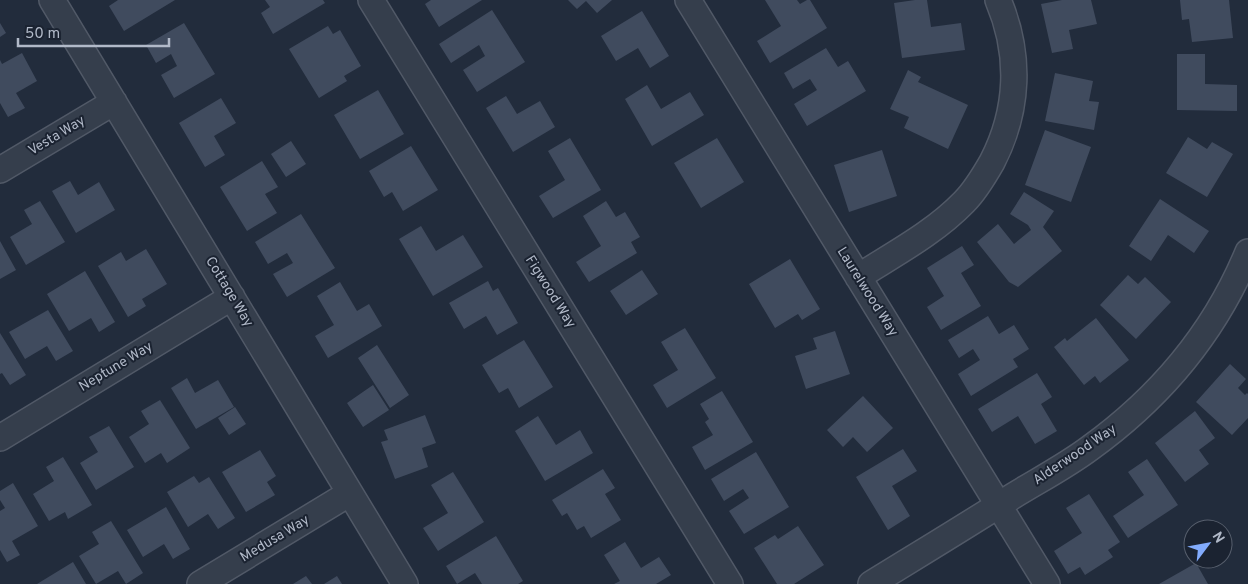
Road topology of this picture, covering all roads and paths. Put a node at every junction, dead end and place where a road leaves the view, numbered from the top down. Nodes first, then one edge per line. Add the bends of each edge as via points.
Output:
1 (52, 0) edge
2 (371, 0) edge
3 (688, 0) edge
4 (998, 0) edge
5 (114, 102) junction
6 (0, 170) edge
7 (1248, 252) edge
8 (858, 276) junction
9 (232, 297) junction
10 (0, 438) edge
11 (350, 493) junction
12 (998, 506) junction
13 (200, 584) edge
14 (405, 584) edge
15 (730, 584) edge
16 (871, 584) edge
17 (1047, 584) edge

1 - 5 street, Cottage Way
2 - 15 street, Figwood Way
3 - 8 street, Laurelwood Way
4 - 8 street via 1013,51 1014,84 1010,116 1000,147 964,202 940,224
5 - 6 street, Vesta Way
5 - 9 street, Cottage Way
7 - 12 street, Alderwood Way via 1218,313 1161,388 1089,449
8 - 12 street, Laurelwood Way
9 - 10 street, Neptune Way
9 - 11 street, Cottage Way
11 - 13 street, Medusa Way
11 - 14 street, Cottage Way
12 - 16 street, Alderwood Way
12 - 17 street, Laurelwood Way

